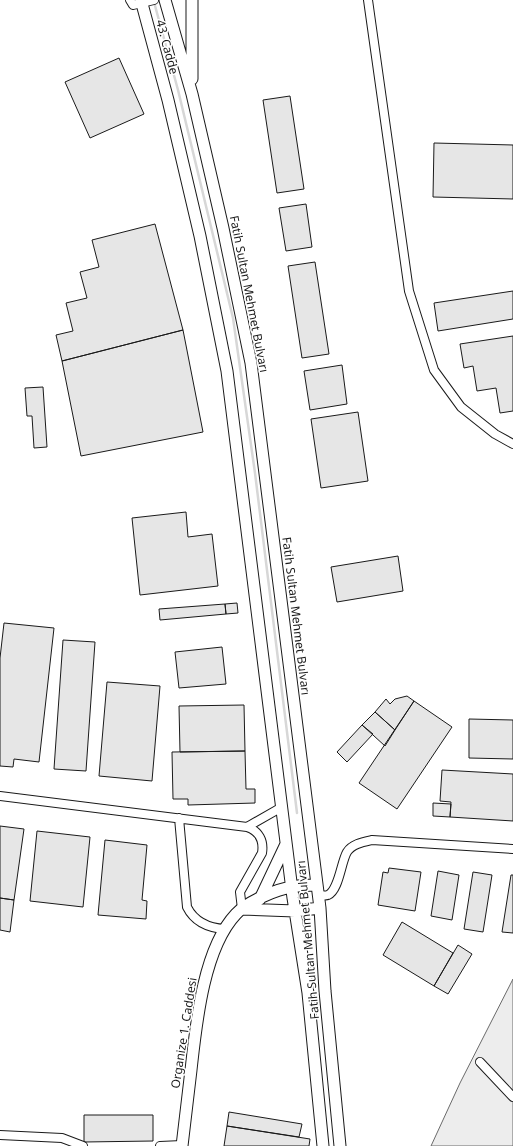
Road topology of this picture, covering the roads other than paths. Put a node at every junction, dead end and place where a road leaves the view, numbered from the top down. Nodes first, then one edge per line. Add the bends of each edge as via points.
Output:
1 (154, 0) edge
2 (165, 0) edge
3 (192, 0) edge
4 (368, 0) edge
5 (136, 2) edge
6 (192, 94) junction
7 (168, 100) joint
8 (513, 444) edge
9 (0, 796) edge
10 (282, 807) junction
11 (179, 818) junction
12 (247, 827) junction
13 (287, 843) junction
14 (513, 849) edge
15 (292, 887) junction
16 (318, 890) junction
17 (260, 899) junction
18 (320, 908) junction
19 (242, 909) junction
20 (295, 911) junction
21 (225, 929) junction
22 (480, 1062) dead end
23 (513, 1097) edge
24 (0, 1135) edge
25 (83, 1146) edge
26 (160, 1146) edge
27 (182, 1146) edge
28 (323, 1146) edge
29 (340, 1146) edge

1 - 5 street
2 - 6 main road, 43. Cadde
3 - 6 main road
4 - 8 street via 409,291 434,370 461,407 495,434
5 - 7 main road, 43. Cadde
6 - 16 main road, Fatih Sultan Mehmet Bulvarı via 251,363
7 - 10 main road, Fatih Sultan Mehmet Bulvarı via 200,236 227,371
9 - 11 street
10 - 12 street
10 - 13 main road, Fatih Sultan Mehmet Bulvarı
11 - 12 street
11 - 21 street via 187,907 192,916 201,923
12 - 19 street via 256,831 263,848 240,892
13 - 15 main road, Fatih Sultan Mehmet Bulvarı
13 - 17 main road
14 - 16 street via 372,840 362,842 347,852 333,891 328,895
15 - 16 main road, Organize 1. Caddesi
15 - 17 main road, Organize 1. Caddesi
15 - 20 main road, Fatih Sultan Mehmet Bulvarı
16 - 18 main road, Fatih Sultan Mehmet Bulvarı
17 - 19 main road, Organize 1. Caddesi
18 - 20 main road
18 - 29 main road, Fatih Sultan Mehmet Bulvarı
19 - 20 main road
19 - 21 main road, Organize 1. Caddesi
20 - 28 main road, Fatih Sultan Mehmet Bulvarı via 308,993
21 - 27 main road, Organize 1. Caddesi via 205,978 194,1040
22 - 23 street
24 - 25 street via 62,1138
26 - 27 street

